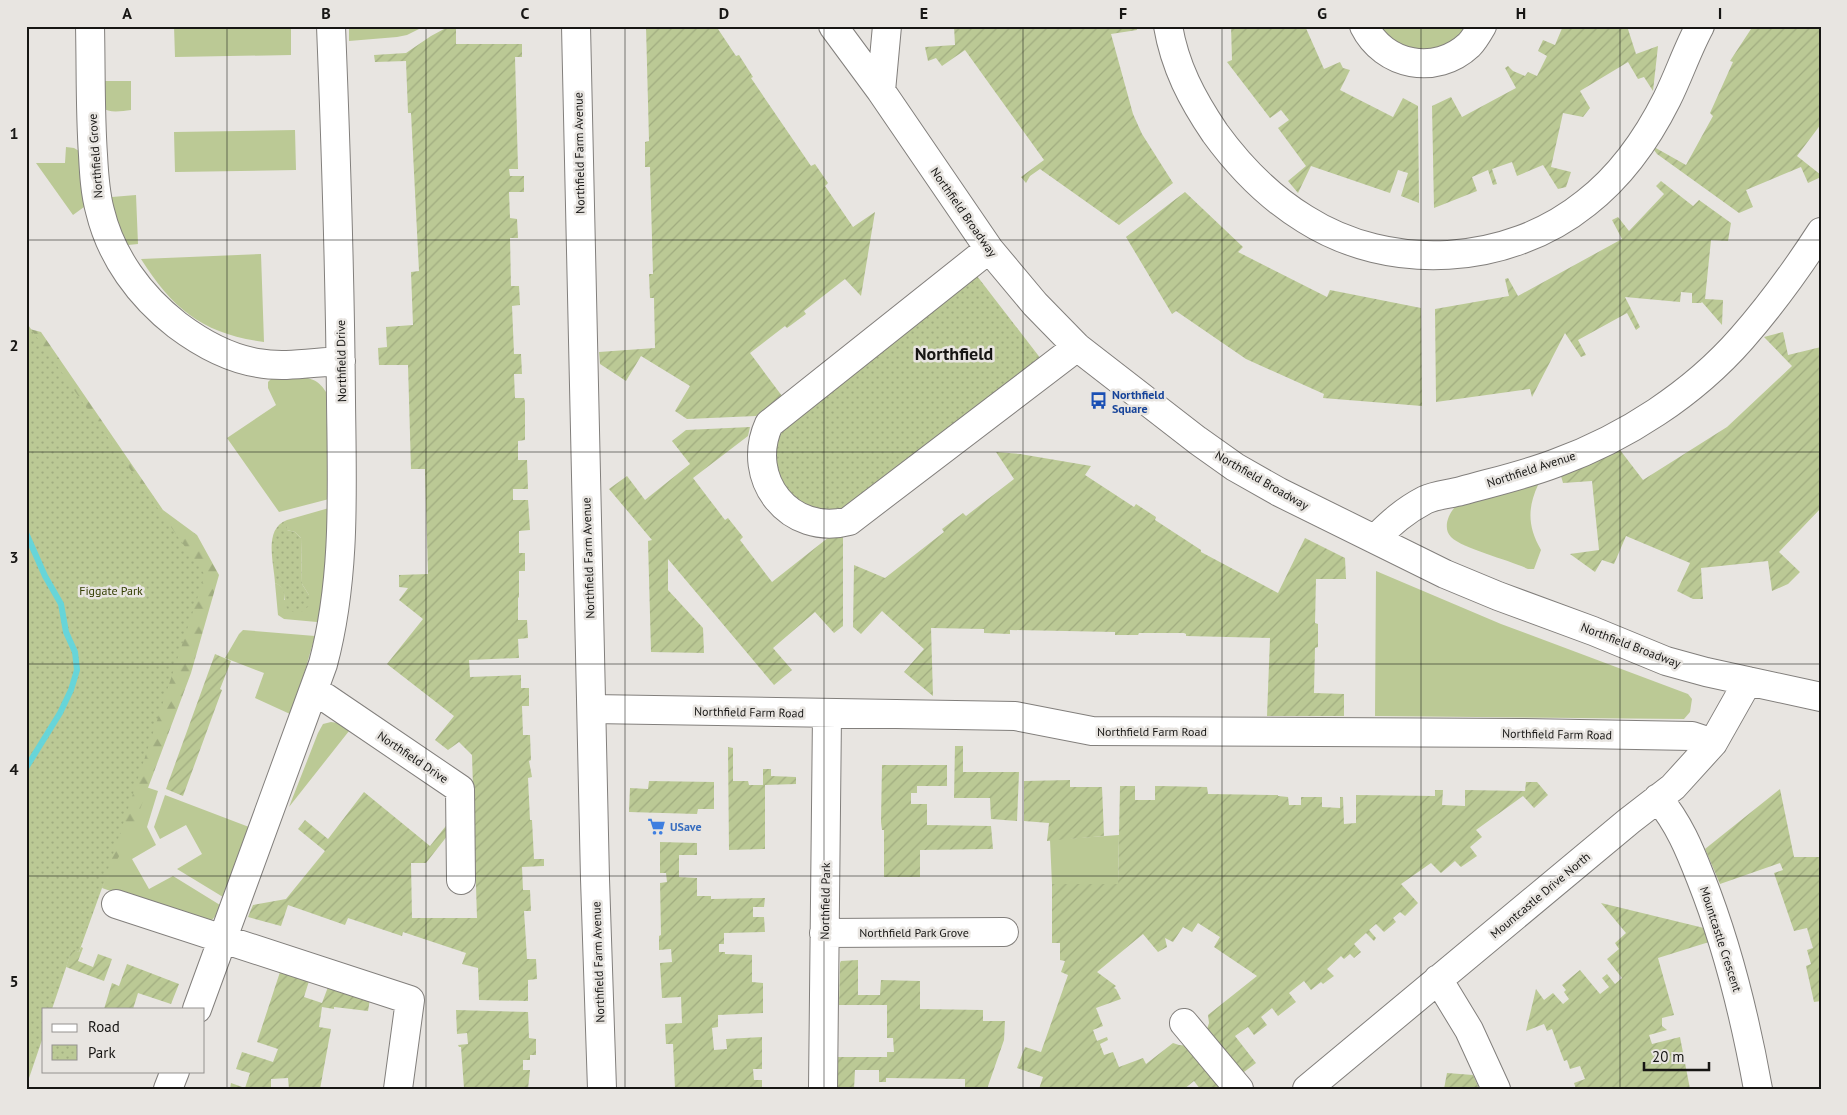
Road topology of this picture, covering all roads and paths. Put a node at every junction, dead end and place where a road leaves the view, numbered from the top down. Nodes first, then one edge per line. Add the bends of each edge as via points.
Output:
1 (90, 26) edge
2 (331, 26) edge
3 (576, 26) edge
4 (833, 26) edge
5 (887, 26) edge
6 (1168, 26) edge
7 (1364, 26) edge
8 (1482, 26) edge
9 (1700, 26) edge
10 (881, 91) junction
11 (1821, 232) edge
12 (989, 249) junction
13 (1077, 347) junction
14 (341, 360) junction
15 (1374, 539) junction
16 (1748, 681) junction
17 (313, 692) junction
18 (1821, 697) edge
19 (592, 709) junction
20 (827, 714) junction
21 (1713, 744) junction
22 (1658, 798) junction
23 (460, 880) dead end
24 (116, 904) dead end
25 (1004, 932) dead end
26 (824, 933) junction
27 (222, 940) junction
28 (1438, 979) junction
29 (197, 1008) edge
30 (1184, 1023) dead end
31 (175, 1072) edge
32 (168, 1089) edge
33 (398, 1089) edge
34 (602, 1089) edge
35 (823, 1089) edge
36 (1239, 1089) edge
37 (1307, 1089) edge
38 (1496, 1089) edge
39 (1758, 1089) edge

1 - 14 street, Northfield Grove via 95,187 113,249 124,268 154,305 170,319 198,341 229,355 273,365
2 - 14 street, Northfield Drive
3 - 19 street, Northfield Farm Avenue
4 - 10 street, Northfield Broadway
5 - 10 street
6 - 9 street via 1177,66 1202,113 1226,148 1276,199 1317,227 1349,241 1386,251 1429,256 1476,252 1520,240 1565,218 1598,194 1622,170 1650,130
7 - 8 street via 1375,43 1388,54 1420,64 1455,55 1474,40
10 - 12 street, Northfield Broadway
11 - 15 street, Northfield Avenue via 1742,338 1692,385 1655,413 1602,444 1533,472 1427,499 1398,516
12 - 13 street, Northfield Broadway via 1035,304
12 - 13 street via 769,424 762,442 762,466 770,488 783,505 816,523 849,521
13 - 15 street, Northfield Broadway via 1235,467
14 - 17 street, Northfield Drive via 342,499 338,578 331,632
15 - 16 street, Northfield Broadway via 1445,574 1666,660
16 - 18 street, Northfield Broadway
16 - 21 street, Mountcastle Drive North
17 - 23 street, Northfield Drive via 460,789
17 - 27 street, Northfield Drive
19 - 20 street, Northfield Farm Road
19 - 34 street, Northfield Farm Avenue
20 - 21 street, Northfield Farm Road via 1015,716 1092,730 1692,736
20 - 26 street, Northfield Park
21 - 22 street, Mountcastle Drive North via 1685,775
22 - 28 street, Mountcastle Drive North
22 - 39 street, Mountcastle Crescent via 1673,817 1689,849 1721,934 1738,993
24 - 27 street
25 - 26 street, Northfield Park Grove
26 - 35 street, Northfield Park
27 - 29 street, Northfield Drive
27 - 33 street via 410,1000
28 - 37 street, Mountcastle Drive North
28 - 38 street via 1469,1030
30 - 36 street
31 - 32 street

